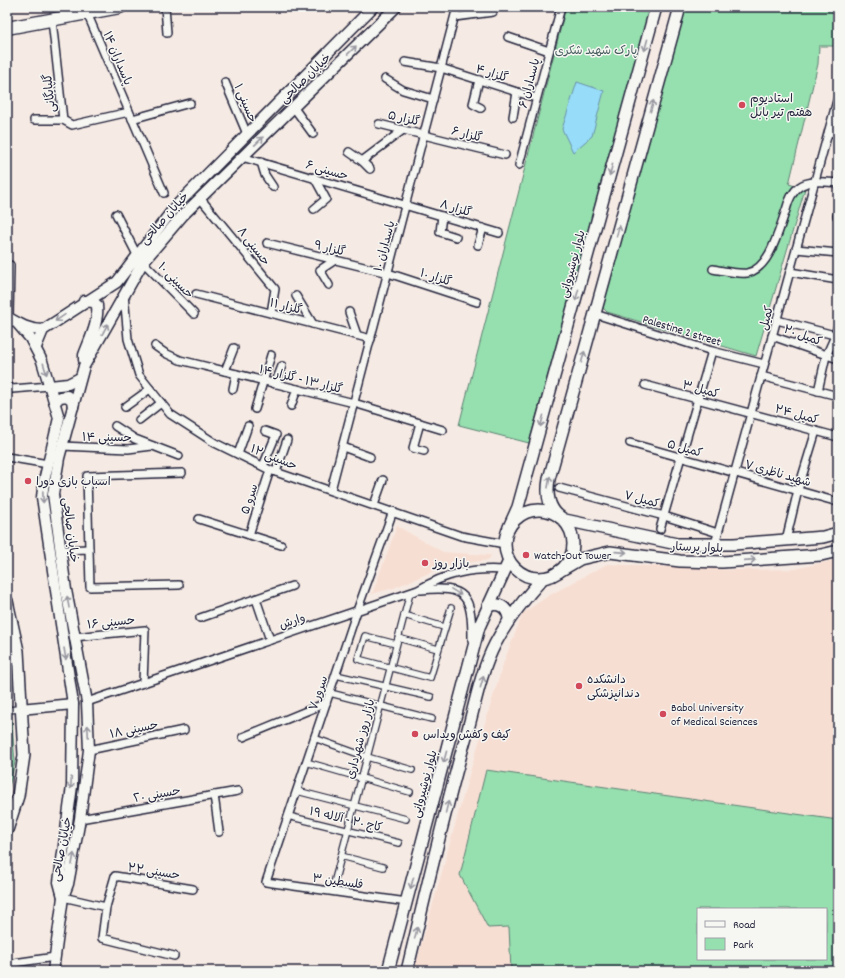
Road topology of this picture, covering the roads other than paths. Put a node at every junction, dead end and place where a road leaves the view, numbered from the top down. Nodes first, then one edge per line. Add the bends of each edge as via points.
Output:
1 (120, 7) edge
2 (165, 7) edge
3 (373, 7) edge
4 (396, 7) edge
5 (457, 7) edge
6 (560, 7) edge
7 (656, 7) edge
8 (680, 7) edge
9 (493, 12) dead end
10 (87, 13) junction
11 (455, 17) junction
12 (52, 20) junction
13 (7, 28) edge
14 (167, 34) dead end
15 (508, 37) dead end
16 (549, 51) junction
17 (405, 62) dead end
18 (442, 68) junction
19 (385, 79) dead end
20 (479, 80) junction
21 (225, 82) dead end
22 (517, 92) junction
23 (838, 97) edge
24 (536, 98) junction
25 (433, 99) junction
26 (190, 103) dead end
27 (294, 108) junction
28 (481, 108) dead end
29 (131, 116) junction
30 (513, 117) dead end
31 (34, 120) dead end
32 (63, 120) junction
33 (379, 124) dead end
34 (403, 130) junction
35 (829, 131) junction
36 (247, 134) junction
37 (312, 134) dead end
38 (424, 134) junction
39 (838, 135) edge
40 (349, 152) dead end
41 (505, 155) dead end
42 (242, 157) junction
43 (223, 158) joint
44 (261, 162) junction
45 (362, 162) junction
46 (519, 165) dead end
47 (231, 168) joint
48 (370, 169) dead end
49 (314, 178) junction
50 (814, 182) junction
51 (838, 183) edge
52 (273, 187) dead end
53 (164, 193) dead end
54 (200, 198) junction
55 (406, 204) junction
56 (314, 209) dead end
57 (116, 214) dead end
58 (442, 216) junction
59 (483, 228) junction
60 (499, 233) dead end
61 (456, 237) dead end
62 (267, 243) dead end
63 (478, 245) dead end
64 (796, 249) junction
65 (838, 253) edge
66 (140, 258) junction
67 (334, 260) junction
68 (10, 265) dead end
69 (713, 269) dead end
70 (790, 272) junction
71 (388, 273) junction
72 (838, 280) edge
73 (117, 282) junction
74 (328, 285) dead end
75 (124, 292) junction
76 (196, 294) dead end
77 (296, 296) dead end
78 (84, 301) junction
79 (477, 302) dead end
80 (349, 312) dead end
81 (271, 313) junction
82 (194, 314) dead end
83 (595, 314) junction
84 (8, 317) edge
85 (777, 320) junction
86 (18, 324) junction
87 (313, 324) junction
88 (838, 325) edge
89 (43, 330) junction
90 (357, 335) junction
91 (772, 336) junction
92 (837, 336) edge
93 (371, 339) junction
94 (156, 346) dead end
95 (36, 347) junction
96 (234, 348) dead end
97 (712, 351) junction
98 (271, 355) dead end
99 (826, 356) junction
100 (838, 359) edge
101 (764, 364) junction
102 (84, 366) junction
103 (282, 366) dead end
104 (225, 371) junction
105 (236, 374) junction
106 (761, 376) junction
107 (80, 378) junction
108 (264, 381) junction
109 (275, 384) junction
110 (7, 385) edge
111 (646, 385) dead end
112 (50, 386) junction
113 (150, 389) junction
114 (233, 389) dead end
115 (297, 389) junction
116 (818, 391) junction
117 (838, 396) edge
118 (699, 400) junction
119 (55, 402) junction
120 (161, 403) junction
121 (354, 403) junction
122 (291, 406) dead end
123 (73, 407) junction
124 (125, 407) dead end
125 (255, 409) dead end
126 (751, 413) junction
127 (139, 420) dead end
128 (420, 423) junction
129 (115, 426) dead end
130 (248, 426) dead end
131 (443, 430) dead end
132 (265, 431) dead end
133 (816, 431) junction
134 (838, 437) edge
135 (287, 440) dead end
136 (630, 443) dead end
137 (62, 446) junction
138 (152, 446) junction
139 (343, 447) junction
140 (424, 451) dead end
141 (238, 454) junction
142 (179, 456) dead end
143 (7, 457) edge
144 (370, 457) dead end
145 (681, 459) junction
146 (48, 464) junction
147 (262, 466) junction
148 (273, 471) junction
149 (735, 472) junction
150 (182, 473) dead end
151 (383, 480) dead end
152 (559, 488) dead end
153 (331, 490) junction
154 (798, 490) junction
155 (838, 502) edge
156 (374, 505) junction
157 (393, 511) junction
158 (664, 516) junction
159 (560, 517) junction
160 (199, 519) dead end
161 (509, 527) junction
162 (660, 529) dead end
163 (838, 533) edge
164 (249, 535) junction
165 (716, 539) junction
166 (786, 540) junction
167 (505, 544) junction
168 (281, 545) dead end
169 (89, 549) junction
170 (61, 550) junction
171 (838, 551) edge
172 (506, 565) junction
173 (558, 572) junction
174 (543, 578) junction
175 (179, 585) dead end
176 (292, 586) dead end
177 (418, 590) junction
178 (410, 593) junction
179 (256, 599) junction
180 (7, 601) edge
181 (488, 606) junction
182 (450, 608) dead end
183 (357, 611) junction
184 (404, 615) junction
185 (200, 618) dead end
186 (510, 618) junction
187 (444, 627) junction
188 (74, 637) junction
189 (270, 640) junction
190 (397, 641) junction
191 (438, 649) junction
192 (472, 652) junction
193 (390, 668) junction
194 (336, 675) junction
195 (143, 683) junction
196 (386, 686) junction
197 (330, 693) junction
198 (431, 697) dead end
199 (86, 702) junction
200 (326, 703) junction
201 (73, 704) junction
202 (381, 705) junction
203 (20, 709) junction
204 (7, 710) edge
205 (432, 719) dead end
206 (184, 730) dead end
207 (243, 737) dead end
208 (314, 738) junction
209 (89, 750) junction
210 (367, 757) junction
211 (306, 762) junction
212 (412, 770) dead end
213 (362, 779) junction
214 (238, 791) dead end
215 (297, 791) junction
216 (410, 792) dead end
217 (214, 795) junction
218 (355, 805) junction
219 (288, 816) junction
220 (80, 819) junction
221 (406, 819) dead end
222 (7, 830) edge
223 (348, 830) junction
224 (219, 832) dead end
225 (399, 843) dead end
226 (341, 856) junction
227 (383, 867) dead end
228 (266, 882) joint
229 (193, 889) dead end
230 (332, 891) junction
231 (63, 897) junction
232 (407, 902) junction
233 (106, 908) junction
234 (174, 956) dead end
235 (55, 957) junction
236 (7, 964) edge
237 (53, 971) edge
238 (388, 971) edge
239 (407, 971) edge

1 - 10 highway
2 - 14 street
3 - 36 main road, خیابان صالحی
27 -> 4 main road, خیابان صالحی
5 - 11 street, پاسداران ١٠
6 - 16 street, پاسداران ۶
7 -> 161 main road, بلوار نوشیروانی via 518,507
83 -> 8 main road
9 - 11 street
10 - 12 highway
10 - 29 street, پاسداران ۱۴
11 - 18 street, پاسداران ١٠
12 - 13 highway
12 - 32 street, گلپایگانی
15 - 16 street
16 - 24 street, پاسداران ۶
17 - 18 street, گلزار ۴
18 - 20 street, گلزار ۴
18 - 25 street, پاسداران ١٠
19 - 25 street via 403,90
20 - 22 street, گلزار ۴
20 - 28 street via 472,104
21 - 36 street, حسینی ۱
22 - 24 street, گلزار ۴
22 - 30 street
23 - 35 street, کمیل
24 - 46 street, پاسداران ۶
25 - 38 street, پاسداران ١٠
26 - 29 street, گلپایگانی
27 - 37 street
42 -> 27 main road, خیابان صالحی
29 - 32 street, گلپایگانی via 72,125
29 - 53 street, پاسداران ۱۴
31 - 32 street
33 - 34 street, گلزار ۵
34 - 38 street, گلزار ۵
34 - 45 street
35 - 39 street
35 - 50 street, کمیل
36 - 43 main road, خیابان صالحی
38 - 41 street, گلزار ۶
38 - 55 street, پاسداران ١٠
40 - 45 street
42 - 44 street, حسینی ۶
42 - 47 main road, خیابان صالحی
43 - 66 main road, خيابان صالحی via 168,215
44 - 49 street, حسینی ۶
44 - 52 street via 265,175
45 - 48 street
47 - 54 main road, خيابان صالحی
49 - 55 street, حسینی ۶
49 - 56 street via 326,199
50 - 51 street
50 - 64 street, کمیل
50 - 69 street via 798,187 793,193 775,241 766,259 758,266 745,273
54 - 66 main road, خيابان صالحی
54 - 81 street, حسینی ۸ via 274,289
55 - 58 street, گلزار ۸
55 - 71 street, پاسداران ١٠
57 - 66 street, حسینی ۱۰
58 - 59 street, گلزار ۸
58 - 61 street via 440,232
59 - 60 street, گلزار ۸
59 - 63 street
62 - 67 street, گلزار ٩
64 - 65 street
64 - 70 street, کمیل
66 - 73 main road, خيابان صالحی
66 - 75 main road, خيابان صالحی
66 - 82 street, حسینی ۱۰
67 - 71 street, گلزار ٩
67 - 74 street via 320,270
68 - 84 street
70 - 72 street
70 - 85 street, کمیل
71 - 79 street, گلزار ۱۰
71 - 93 street, پاسداران ١٠
73 - 75 main road
73 - 78 main road, خيابان صالحی
102 -> 75 main road, خيابان صالحی
75 - 113 street, حسینی ۱۲ via 128,339 139,375
76 - 81 street, گلزار ١١
77 - 87 street
78 -> 89 main road, خيابان صالحی
78 - 102 main road via 93,302 97,309 95,325 84,355
80 - 90 street
81 - 87 street, گلزار ١١
83 - 97 street, Palestine 2 street
159 -> 83 main road via 549,502 548,484
84 - 86 main road
85 - 91 street, کمیل
85 - 92 street
86 - 89 main road via 33,330
86 - 95 main road, خيابان صالحی
87 - 90 street, گلزار ١١
88 - 92 street
89 - 95 main road
90 - 93 street, گلزار ١١
91 - 99 street, کمیل ۲۰
91 - 101 street, کمیل
92 - 99 street
93 - 121 street, پاسداران ١٠
94 - 104 street, گلزار ۱۳ - گلزار ۱۴ via 180,360
95 -> 112 main road, خيابان صالحی
96 - 104 street
97 - 101 street, Palestine 2 street
97 - 118 street
98 - 108 street
99 - 100 street, کمیل ۲۰
99 - 116 street
101 - 106 street, کمیل
102 - 107 main road, خيابان صالحی
103 - 109 street
104 - 105 street, گلزار ۱۳ - گلزار ۱۴
105 - 108 street, گلزار ۱۳ - گلزار ۱۴
105 - 114 street
106 - 116 street
106 - 126 street, کمیل
107 - 112 main road via 68,384
107 - 123 main road, خيابان صالحی
108 - 109 street, گلزار ۱۳ - گلزار ۱۴
108 - 125 street
109 - 115 street, گلزار ۱۳ - گلزار ۱۴
110 - 112 street via 12,388
111 - 118 street, کمیل ۳
112 - 119 main road, خيابان صالحی
113 - 120 street, حسینی ۱۲
113 - 124 street
115 - 121 street, گلزار ۱۳ - گلزار ۱۴
115 - 122 street
116 - 117 street
118 - 126 street, کمیل ۳
118 - 145 street
119 - 123 main road via 60,397 67,396 72,400
119 - 146 main road, خيابان صالحی via 59,418
120 - 127 street
120 - 141 street, حسینی ۱۲ via 170,414 215,443
121 - 128 street, گلزار ۱۳ - گلزار ۱۴
121 - 139 street, پاسداران ١٠
123 - 137 main road, خيابان صالحی
126 - 133 street, کمیل ۲۴
126 - 149 street, کمیل
128 - 131 street, گلزار ۱۳ - گلزار ۱۴
128 - 140 street via 413,448
129 - 138 street
130 - 141 street
132 - 147 street via 276,435
133 - 134 street, کمیل ۲۴
133 - 154 street
135 - 148 street, سرو ۵
136 - 145 street, کمیل ۵
137 - 138 street, حسینی ۱۴ via 128,449
137 - 170 main road, خيابان صالحی via 53,494
138 - 142 street
139 - 144 street
139 - 153 street, پاسداران ١٠
141 - 147 street, حسینی ۱۲
143 - 146 street
145 - 149 street, کمیل ۵
145 - 158 street
146 -> 201 main road, خيابان صالحی via 42,497
147 - 148 street, حسینی ۱۲
148 - 153 street, حسینی ۱۲
148 - 164 street, سرو ۵
149 - 154 street, شهید ناظری ۷
149 - 165 street, کمیل
150 - 169 street via 87,476
151 - 156 street
152 - 158 street, کمیل ۷
153 - 156 street, حسینی ۱۲
154 - 155 street, شهید ناظری ۷
154 - 166 street
156 - 157 street, حسینی ۱۲
157 - 167 street, حسینی ۱۲ via 460,536
157 - 183 street, سرور ۷
158 - 162 street
158 - 165 street, کمیل ۷
159 - 161 main road via 549,512 532,511 521,515
159 - 165 main road, بلوار پرستار via 677,544
159 - 173 main road via 570,531 573,548 570,559
160 - 164 street
161 - 167 main road
163 - 166 main road, بلوار پرستار
164 - 168 street
165 - 166 main road, بلوار پرستار
167 - 172 main road
169 - 170 street
169 - 175 street via 90,587
188 -> 170 main road, خيابان صالحی
173 -> 171 main road, بلوار پرستار via 586,556 610,552 680,561 722,562 821,555
172 - 174 main road via 526,576
172 - 177 street, وارش via 451,574 434,580
172 - 181 main road, بلوار نوشیروانی
173 - 174 main road
174 - 186 main road
176 - 179 street
177 - 178 street, وارش
177 -> 192 street via 444,588 454,590 466,599 472,613
178 - 183 street, وارش
178 - 184 street, بازار روز شهرداری
179 - 185 street
179 - 189 street
180 - 203 main road via 18,652
181 - 186 main road via 500,605 505,608
181 - 192 main road, بلوار نوشیروانی
182 - 187 street
183 - 189 street, وارش
183 - 194 street, سرور ۷
184 - 187 street
184 - 190 street, بازار روز شهرداری
239 -> 186 main road via 459,760 484,672 494,645
187 - 191 street
188 - 195 street, حسینی ۱۶ via 145,630
188 - 199 main road, خيابان صالحی
189 - 195 street, وارش
190 - 191 street
190 - 193 street, بازار روز شهرداری
190 - 193 street via 365,636 358,659
191 - 193 street via 430,678
192 -> 232 main road, بلوار نوشیروانی
193 - 196 street, بازار روز شهرداری
194 - 196 street
194 - 197 street, سرور ۷
195 - 199 street, وارش
196 - 198 street
196 - 202 street, بازار روز شهرداری
197 - 200 street, سرور ۷
197 - 202 street
209 -> 199 main road, خيابان صالحی
200 - 207 street
200 - 208 street, سرور ۷
201 - 203 main road
201 -> 231 main road, خيابان صالحی via 72,786 59,882
202 - 205 street
202 - 210 street, بازار روز شهرداری
203 - 204 street
203 - 222 main road via 24,755 18,796
206 - 209 street, حسینی ۱۸
208 - 210 street
208 - 211 street, سرور ۷
209 - 220 main road, خيابان صالحی
210 - 212 street
210 - 213 street, بازار روز شهرداری
211 - 213 street
211 - 215 street, سرور ۷
213 - 216 street
213 - 218 street, بازار روز شهرداری
214 - 217 street, حسینی ٢٠
215 - 218 street
215 - 219 street, سرور ۷
217 - 220 street, حسینی ٢٠
217 - 224 street
218 - 221 street
218 - 223 street, بازار روز شهرداری
219 - 223 street, کاج ۲۰ - آلاله ۱۹
219 - 228 street, سرور ۷
231 -> 220 main road, خيابان صالحی via 68,884
223 - 225 street, کاج ۲۰ - آلاله ۱۹
223 - 226 street, بازار روز شهرداری
226 - 227 street
226 - 230 street, بازار روز شهرداری
228 - 230 street, فلسطین ۳
229 - 233 street, حسینی ۲۲ via 115,876
230 - 232 street, فلسطین ۳
231 - 233 street
231 - 235 main road, خيابان صالحی
232 - 238 main road, بلوار نوشیروانی
233 - 234 street via 102,938
235 - 236 street
235 - 237 main road, خيابان صالحی

